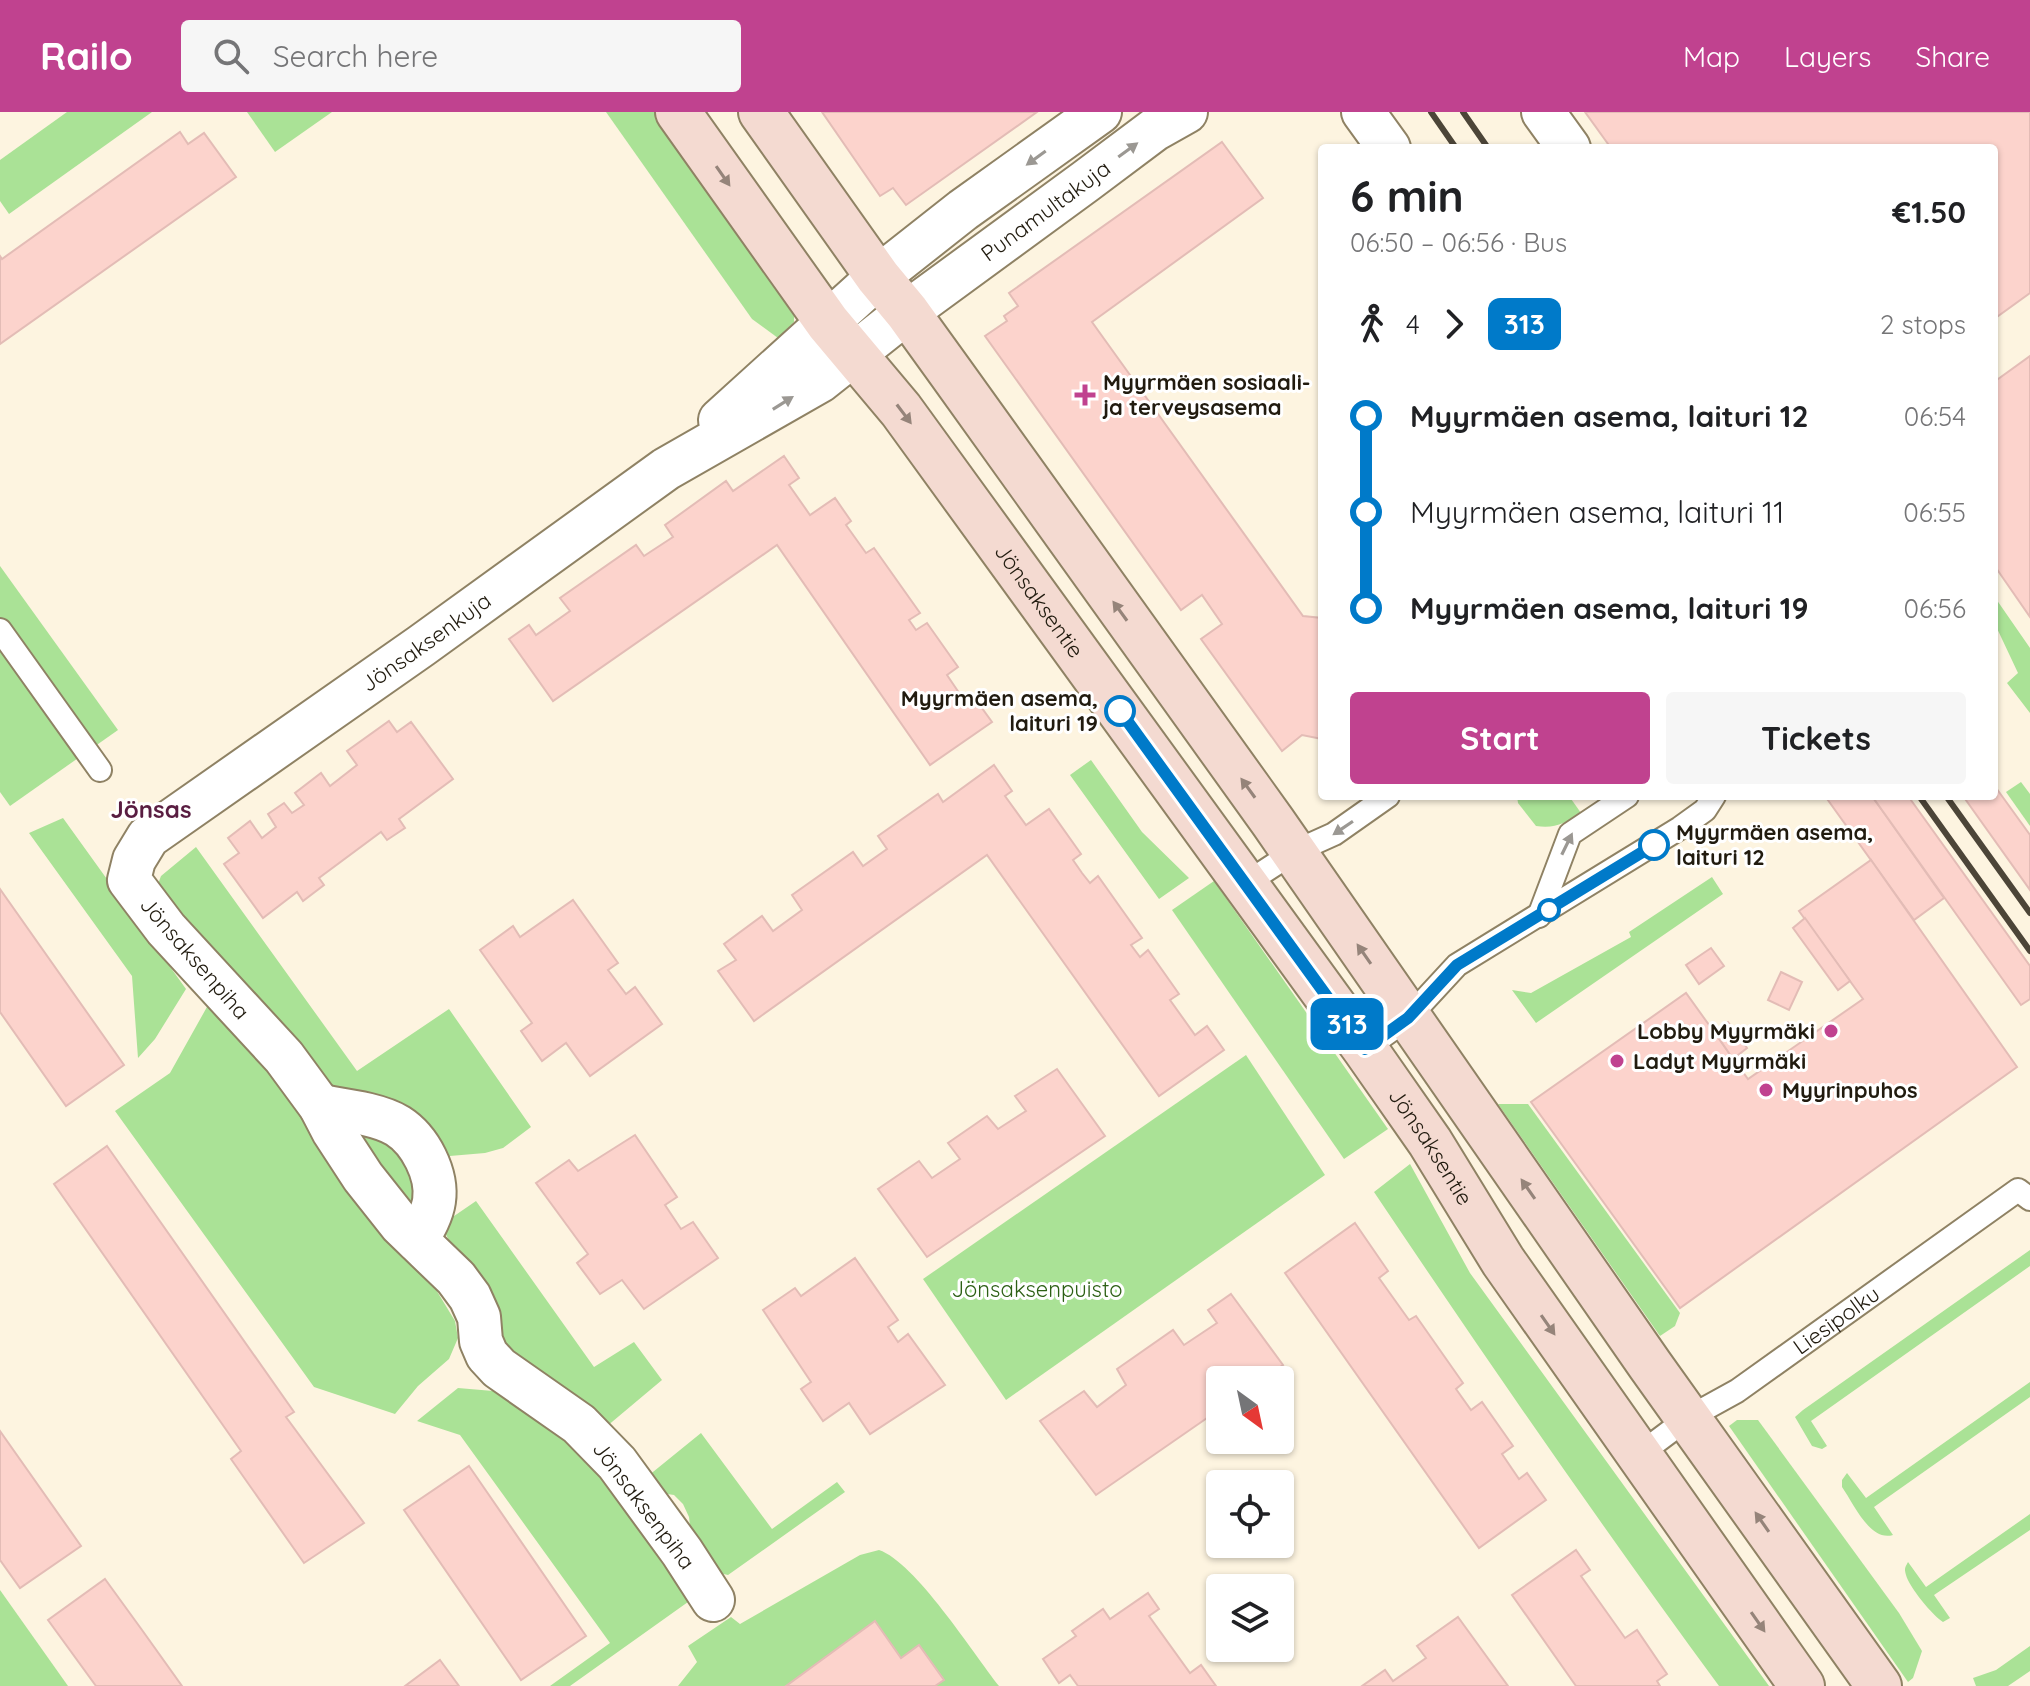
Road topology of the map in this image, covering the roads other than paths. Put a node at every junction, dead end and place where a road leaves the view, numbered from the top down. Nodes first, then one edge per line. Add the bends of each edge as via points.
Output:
1 (678, 112) edge
2 (761, 112) edge
3 (1100, 112) edge
4 (1186, 112) edge
5 (1363, 112) edge
6 (1543, 112) edge
7 (1386, 144) edge
8 (1566, 144) edge
9 (878, 277) junction
10 (907, 312) junction
11 (841, 338) junction
12 (0, 630) edge
13 (100, 770) dead end
14 (1382, 800) edge
15 (1621, 800) edge
16 (1711, 800) edge
17 (185, 812) joint
18 (1294, 852) junction
19 (1245, 884) junction
20 (1539, 916) junction
21 (1408, 1018) junction
22 (1365, 1049) junction
23 (320, 1106) junction
24 (2030, 1199) edge
25 (417, 1240) junction
26 (1688, 1418) junction
27 (1640, 1454) junction
28 (713, 1600) dead end
29 (1802, 1686) edge
30 (1879, 1686) edge

1 -> 11 main road, Jönsaksentie
2 - 9 main road
3 -> 9 street
10 -> 4 street, Punamultakuja
5 - 7 street
6 - 8 street
9 - 10 main road
9 - 11 street, Jönsaksenkuja
10 - 11 street, Jönsaksenkuja
18 -> 10 main road
11 - 17 street, Jönsaksenkuja
11 -> 19 main road, Jönsaksentie via 901,410
12 - 13 lane
14 -> 18 lane via 1334,834
20 -> 15 lane via 1570,834
16 - 20 lane via 1680,828
17 - 23 street, Jönsaksenpiha via 148,837 129,880 166,929 284,1057
18 - 19 lane
21 -> 18 main road
19 - 22 main road, Jönsaksentie
20 - 21 lane via 1457,965
21 - 22 lane
26 -> 21 main road
22 -> 27 main road, Jönsaksentie via 1503,1261
23 - 25 street, Jönsaksenpiha via 363,1177
23 - 25 street via 396,1124 414,1140 429,1166 434,1199
24 - 26 lane, Liesipolku via 2018,1190 1737,1391
25 - 28 street, Jönsaksenpiha via 470,1297 487,1355 579,1424 617,1463
26 - 27 lane, Liesipolku
30 -> 26 main road
27 -> 29 main road, Jönsaksentie

